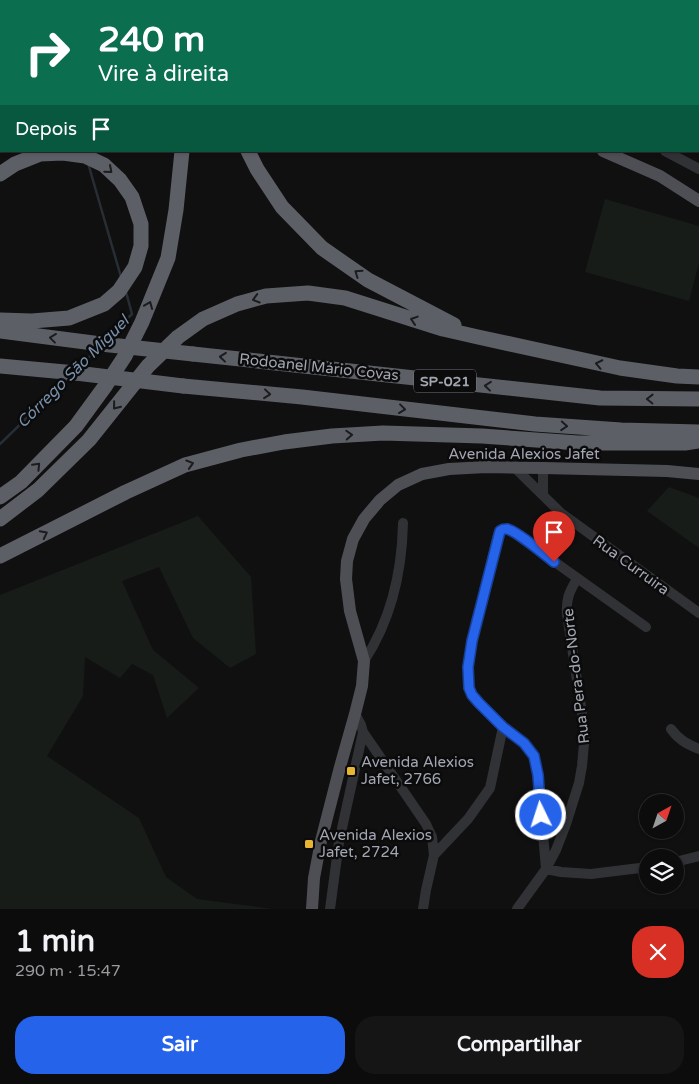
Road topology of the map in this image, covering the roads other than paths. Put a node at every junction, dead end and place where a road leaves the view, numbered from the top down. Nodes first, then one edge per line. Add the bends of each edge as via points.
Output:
1 (182, 152) edge
2 (248, 152) edge
3 (605, 152) edge
4 (667, 152) edge
5 (699, 169) edge
6 (0, 174) edge
7 (699, 201) edge
8 (0, 320) edge
9 (0, 331) edge
10 (478, 337) junction
11 (0, 366) edge
12 (699, 377) edge
13 (699, 399) edge
14 (699, 432) edge
15 (699, 442) edge
16 (515, 468) junction
17 (543, 468) junction
18 (699, 474) edge
19 (543, 495) junction
20 (0, 497) edge
21 (0, 519) edge
22 (403, 523) dead end
23 (0, 556) edge
24 (578, 579) junction
25 (699, 613) edge
26 (646, 627) dead end
27 (364, 661) junction
28 (356, 714) junction
29 (503, 727) junction
30 (671, 729) dead end
31 (363, 732) junction
32 (699, 749) edge
33 (434, 854) junction
34 (699, 856) edge
35 (684, 860) edge
36 (639, 868) edge
37 (546, 869) junction
38 (312, 909) edge
39 (330, 909) edge
40 (423, 909) edge
41 (517, 909) edge

20 -> 1 highway via 21,482 76,426 125,356 168,258
10 -> 2 highway via 368,280 322,248 282,207
3 - 7 main road via 660,176
4 - 5 street
6 -> 8 highway via 40,154 85,156 104,165 120,180 132,197 141,224 141,246 135,266 119,291 104,304 69,318
13 -> 9 highway, Rodoanel Mário Covas / SP-021, bridge via 600,398
12 -> 10 highway via 620,368
10 -> 21 highway via 345,298 308,293 266,296 237,304 203,319 178,337 148,366 89,440 38,490
11 -> 14 highway, SP-021, bridge via 535,424
23 -> 15 highway via 185,465 284,442 383,433 578,442
16 - 17 main road, Avenida Alexios Jafet
16 - 19 street, Rua Curruira
16 - 27 main road, Avenida Alexios Jafet via 449,469 422,474 398,485 364,519 353,539 346,579 350,610
17 - 18 main road, Avenida Alexios Jafet
17 - 19 street
19 - 25 street, Rua Curruira via 561,513
22 - 27 street, Avenida Alexios Jafet via 399,569 392,598 378,638
24 - 26 street
24 - 29 street via 510,530 500,531 472,641 468,674 472,695
24 - 37 street, Rua Pera-do-Norte via 566,602 585,733 584,750 579,783 566,824
27 - 28 main road, Avenida Alexios Jafet
28 - 31 street
28 - 38 main road, Avenida Alexios Jafet via 321,841
29 - 33 street via 490,788 468,819
29 - 37 street via 531,750 536,761
30 - 32 street via 677,737
31 - 33 street via 426,824
31 - 39 street via 339,842
33 - 40 street
34 - 35 street
36 - 37 street via 591,874
37 - 41 street, Rua Pera-do-Norte

